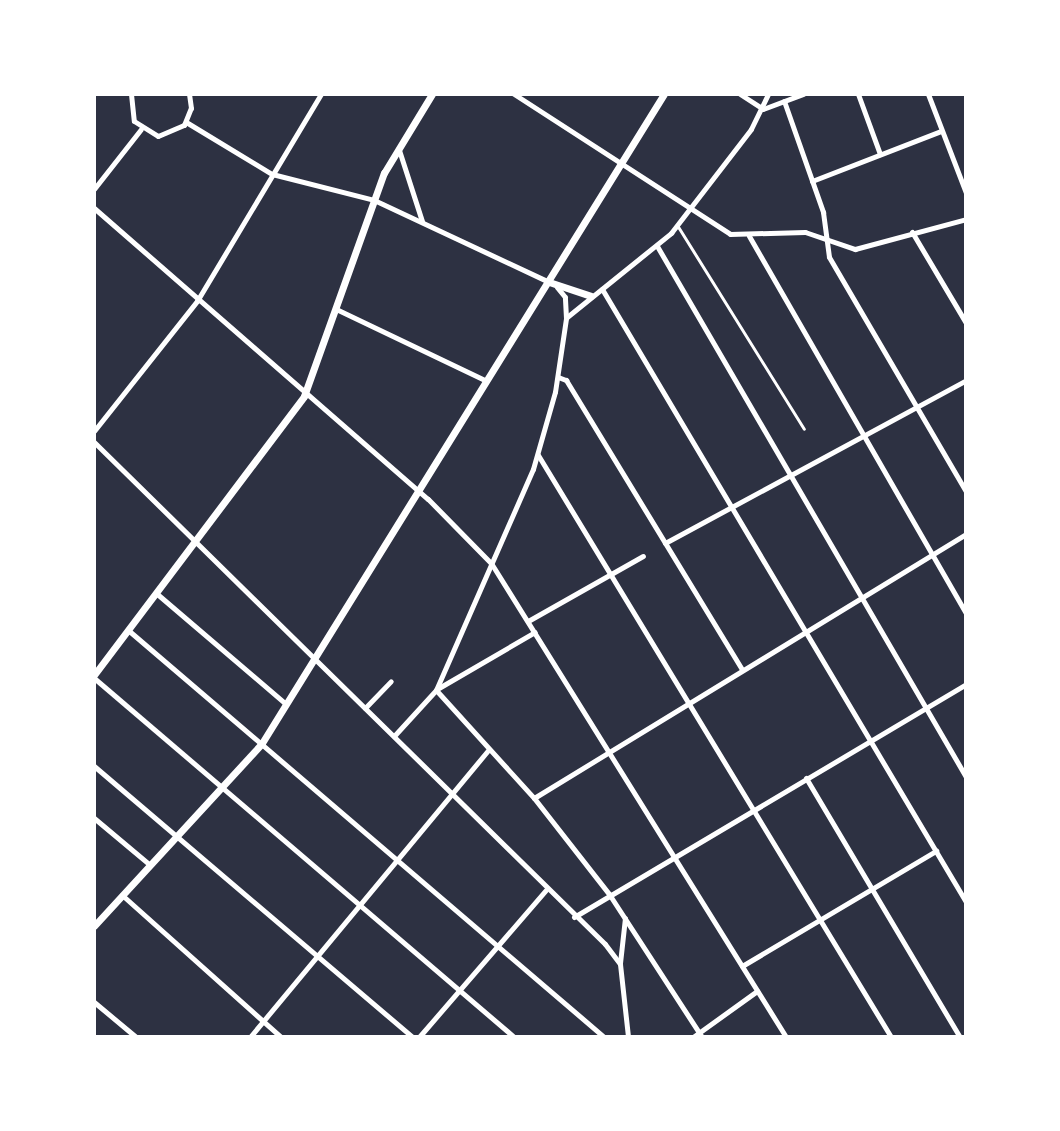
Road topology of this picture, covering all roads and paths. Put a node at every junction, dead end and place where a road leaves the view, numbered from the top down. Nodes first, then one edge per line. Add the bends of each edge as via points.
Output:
1 (131, 94) edge
2 (189, 94) edge
3 (321, 94) edge
4 (432, 94) edge
5 (514, 94) edge
6 (664, 94) edge
7 (740, 94) edge
8 (768, 94) edge
9 (803, 94) edge
10 (858, 94) edge
11 (928, 94) edge
12 (784, 101) junction
13 (763, 109) junction
14 (186, 122) junction
15 (141, 129) junction
16 (941, 131) junction
17 (397, 146) junction
18 (880, 154) junction
19 (623, 162) junction
20 (272, 174) junction
21 (812, 181) junction
22 (94, 189) edge
23 (966, 193) edge
24 (374, 200) junction
25 (692, 206) junction
26 (94, 208) edge
27 (966, 219) edge
28 (422, 222) junction
29 (677, 225) junction
30 (912, 232) junction
31 (749, 236) junction
32 (825, 240) junction
33 (657, 246) junction
34 (549, 282) junction
35 (602, 289) junction
36 (591, 296) junction
37 (197, 301) junction
38 (336, 309) junction
39 (566, 318) junction
40 (966, 323) edge
41 (558, 377) junction
42 (966, 380) edge
43 (488, 382) junction
44 (304, 396) junction
45 (916, 408) junction
46 (804, 429) dead end
47 (94, 431) edge
48 (864, 436) junction
49 (94, 442) edge
50 (538, 454) junction
51 (789, 476) junction
52 (966, 491) edge
53 (417, 492) junction
54 (733, 507) junction
55 (966, 534) edge
56 (194, 543) junction
57 (665, 543) junction
58 (933, 555) junction
59 (643, 556) dead end
60 (491, 563) junction
61 (610, 575) junction
62 (156, 593) junction
63 (861, 598) junction
64 (966, 613) edge
65 (528, 621) junction
66 (128, 630) junction
67 (806, 630) junction
68 (535, 632) junction
69 (315, 660) junction
70 (742, 669) junction
71 (94, 676) edge
72 (391, 681) dead end
73 (966, 684) edge
74 (436, 690) junction
75 (687, 702) junction
76 (286, 704) junction
77 (365, 708) junction
78 (925, 708) junction
79 (394, 736) junction
80 (871, 741) junction
81 (262, 743) junction
82 (489, 749) junction
83 (610, 750) junction
84 (94, 766) edge
85 (966, 777) edge
86 (806, 778) junction
87 (223, 788) junction
88 (453, 796) junction
89 (534, 798) junction
90 (752, 807) junction
91 (94, 818) edge
92 (179, 835) junction
93 (936, 851) junction
94 (675, 854) junction
95 (400, 861) junction
96 (150, 865) junction
97 (872, 889) junction
98 (546, 890) junction
99 (609, 894) junction
100 (122, 895) junction
101 (966, 902) edge
102 (361, 906) junction
103 (574, 917) junction
104 (625, 918) junction
105 (819, 922) junction
106 (94, 925) edge
107 (496, 948) junction
108 (317, 958) junction
109 (620, 964) junction
110 (742, 966) junction
111 (459, 991) junction
112 (757, 991) junction
113 (94, 1002) edge
114 (264, 1022) junction
115 (701, 1035) edge
116 (136, 1037) edge
117 (250, 1037) edge
118 (281, 1037) edge
119 (412, 1037) edge
120 (419, 1037) edge
121 (514, 1037) edge
122 (604, 1037) edge
123 (628, 1037) edge
124 (693, 1037) edge
125 (786, 1037) edge
126 (891, 1037) edge
127 (960, 1037) edge

1 - 15 street via 130,115
2 - 14 street
3 - 20 street
4 - 17 street
5 - 19 street
6 - 19 street
7 - 13 street
8 - 13 street
9 - 12 street
10 - 18 street
11 - 16 street
12 - 13 street
12 - 21 street
13 - 25 street
14 - 15 street via 165,135
14 - 20 street
15 - 22 street
16 - 18 street
16 - 23 street
17 - 24 street
17 - 28 street
18 - 21 street
19 - 25 street
19 - 34 street
20 - 24 street
20 - 37 street
21 - 32 street via 825,219
24 - 28 street
24 - 38 street
25 - 29 street
25 - 31 street via 724,230
26 - 37 street
27 - 30 street
28 - 34 street
29 - 33 street
29 - 46 lane
30 - 32 street via 855,249
30 - 40 street
31 - 32 street via 805,232
31 - 48 street
32 - 45 street via 829,257
33 - 35 street
33 - 51 street
34 - 36 street
34 - 39 street via 564,293
34 - 43 street
35 - 36 street
35 - 54 street
36 - 39 street
37 - 44 street
37 - 47 street
38 - 43 street
38 - 44 street
39 - 41 street
41 - 50 street
41 - 57 street via 566,380
42 - 45 street
43 - 53 street
44 - 53 street
44 - 56 street
45 - 48 street
45 - 52 street
48 - 51 street
48 - 58 street
49 - 56 street
50 - 60 street
50 - 61 street
51 - 54 street
51 - 63 street
53 - 60 street
53 - 69 street
54 - 57 street
54 - 67 street
55 - 58 street
56 - 62 street
56 - 69 street
57 - 70 street
58 - 63 street
58 - 64 street
59 - 61 street
60 - 65 street
60 - 74 street
61 - 65 street
61 - 75 street
62 - 66 street
62 - 76 street
63 - 67 street
63 - 78 street
65 - 68 street
66 - 71 street
66 - 81 street
67 - 70 street
67 - 80 street
68 - 74 street
68 - 83 street
69 - 76 street
69 - 77 street
70 - 75 street
71 - 87 street
72 - 77 street
73 - 78 street
74 - 79 street
74 - 82 street
75 - 83 street
75 - 90 street
76 - 81 street
77 - 79 street
78 - 80 street
78 - 85 street
79 - 88 street
80 - 86 street
80 - 93 street
81 - 87 street
81 - 95 street
82 - 88 street
82 - 89 street
83 - 89 street
83 - 94 street
84 - 92 street
86 - 90 street
86 - 97 street
87 - 92 street
87 - 102 street
88 - 95 street
88 - 98 street
89 - 99 street
90 - 94 street
90 - 105 street
91 - 96 street
92 - 96 street
92 - 108 street
93 - 97 street
93 - 101 street
94 - 99 street
94 - 110 street
95 - 102 street
95 - 107 street
96 - 100 street
97 - 105 street
97 - 127 street
98 - 103 street
98 - 107 street
99 - 103 street
99 - 104 street
100 - 106 street
100 - 114 street
102 - 108 street
102 - 111 street
103 - 109 street
104 - 109 street
104 - 115 street
105 - 110 street
105 - 126 street
107 - 111 street
107 - 122 street
108 - 114 street
108 - 119 street
109 - 123 street
110 - 112 street
111 - 120 street
111 - 121 street
112 - 115 street
112 - 125 street
113 - 116 street
114 - 117 street
114 - 118 street
115 - 124 street

